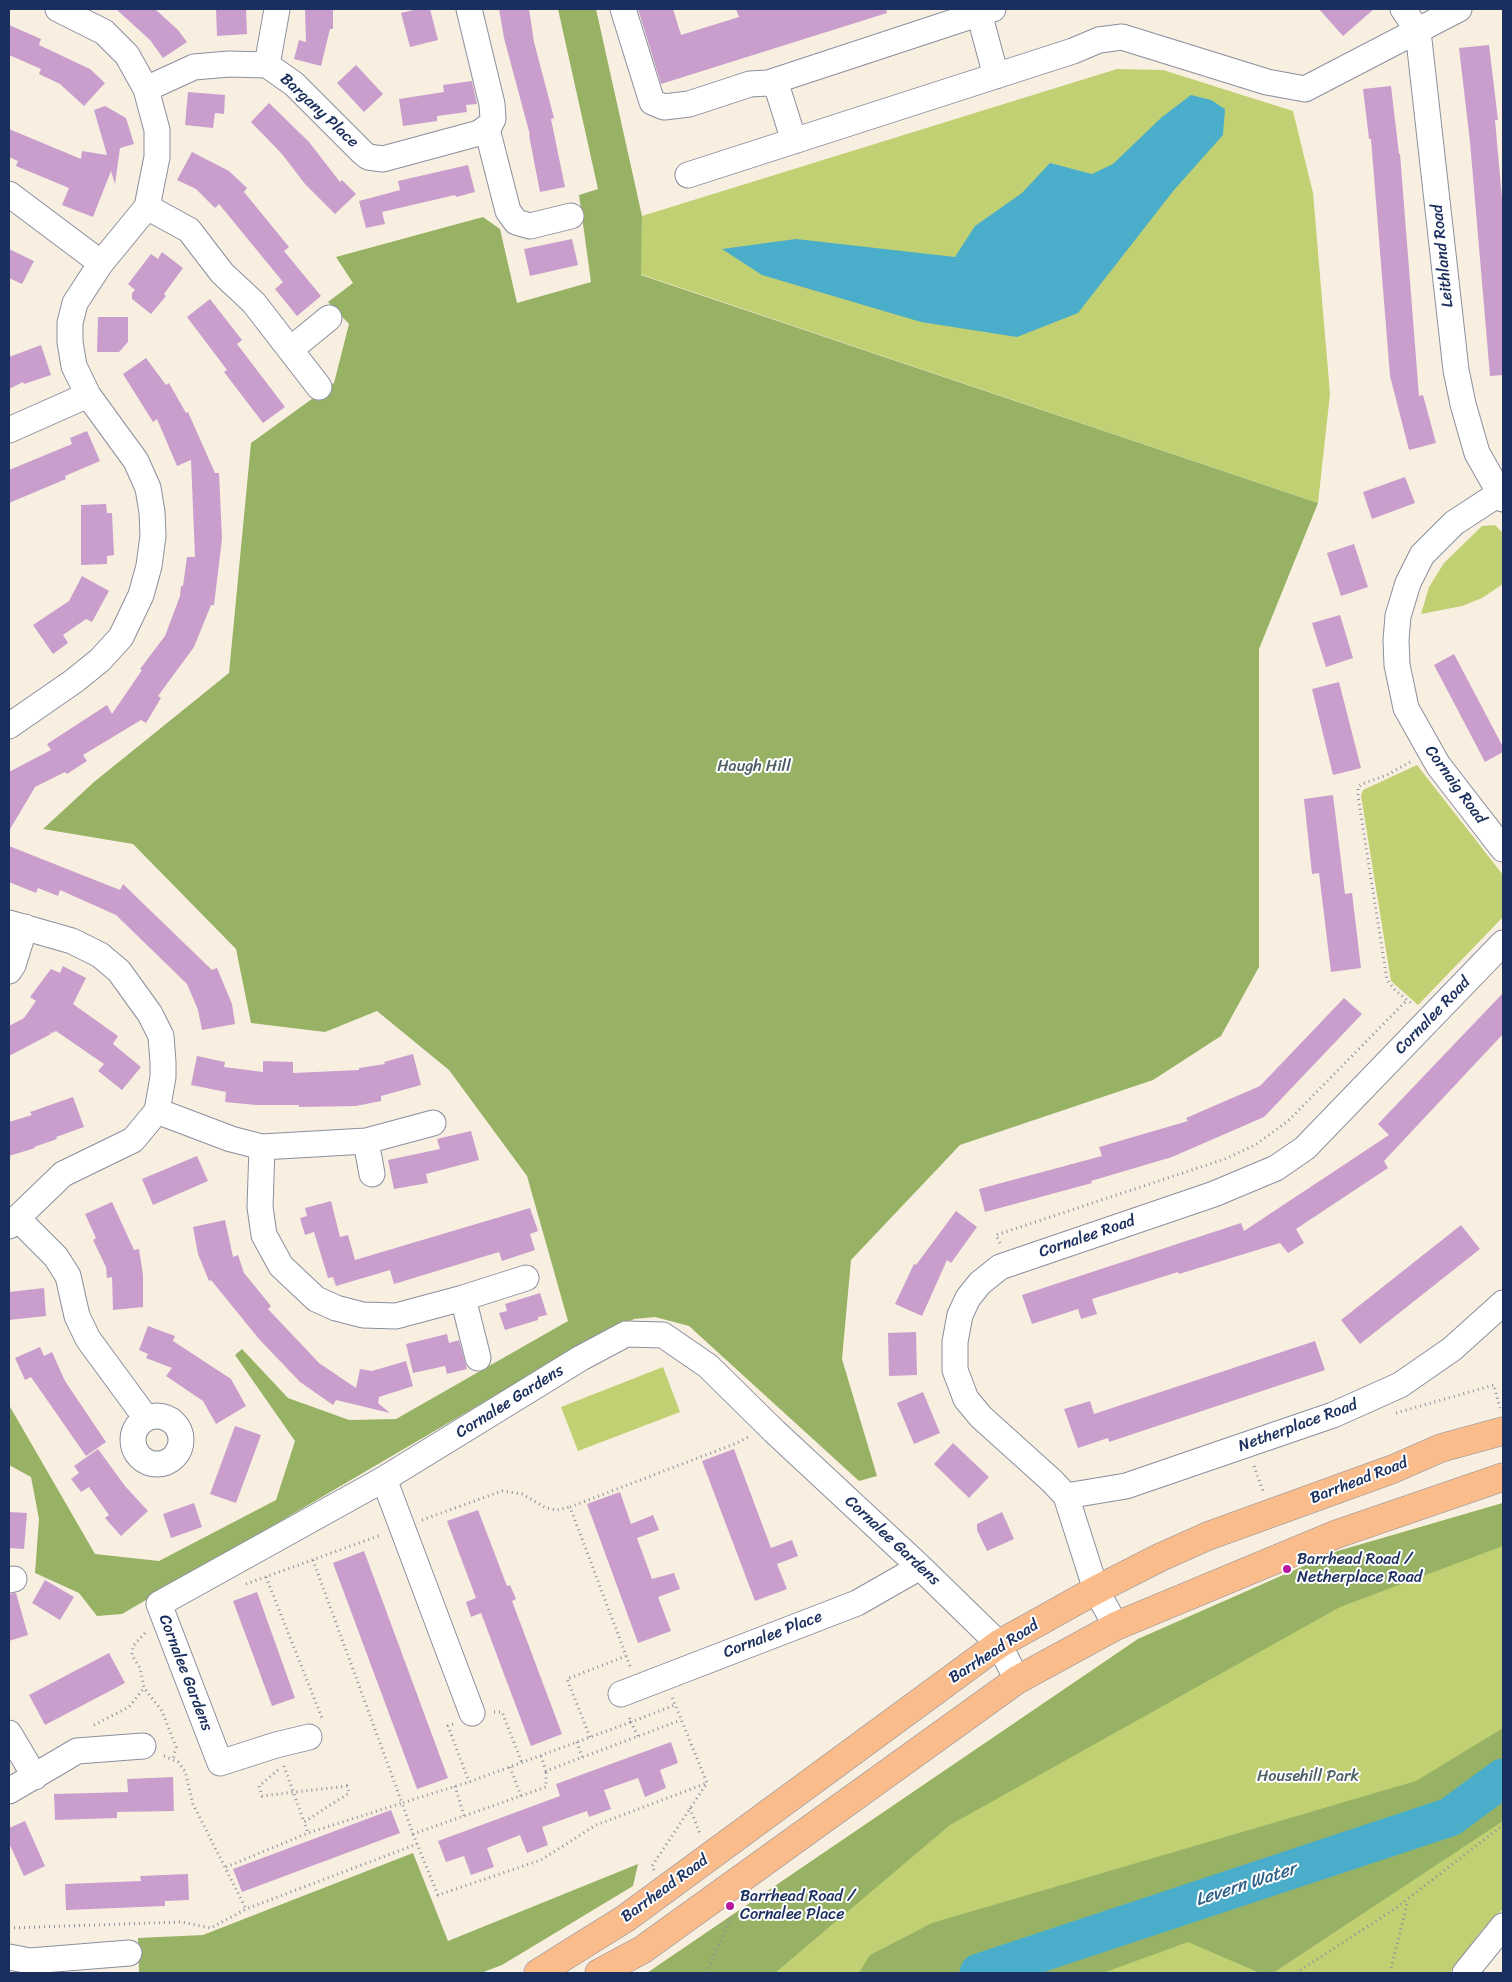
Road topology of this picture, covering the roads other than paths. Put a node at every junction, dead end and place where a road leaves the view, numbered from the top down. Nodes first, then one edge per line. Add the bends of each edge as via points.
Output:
1 (58, 9) edge
2 (277, 9) edge
3 (469, 9) edge
4 (622, 9) edge
5 (1403, 9) edge
6 (1459, 9) edge
7 (986, 11) edge
8 (1418, 31) junction
9 (267, 65) junction
10 (996, 76) junction
11 (768, 83) junction
12 (146, 89) junction
13 (487, 129) junction
14 (794, 141) junction
15 (688, 175) dead end
16 (9, 194) edge
17 (147, 206) junction
18 (571, 216) dead end
19 (101, 263) junction
20 (329, 318) dead end
21 (291, 349) junction
22 (320, 387) dead end
23 (88, 395) junction
24 (9, 430) edge
25 (1501, 496) edge
26 (9, 726) edge
27 (1503, 849) edge
28 (17, 925) edge
29 (1503, 943) edge
30 (9, 971) edge
31 (157, 1111) junction
32 (433, 1123) dead end
33 (366, 1141) junction
34 (262, 1147) junction
35 (372, 1174) dead end
36 (13, 1222) edge
37 (526, 1278) dead end
38 (463, 1298) junction
39 (1503, 1302) edge
40 (478, 1358) dead end
41 (146, 1418) dead end
42 (1502, 1421) edge
43 (1503, 1477) edge
44 (384, 1479) junction
45 (1066, 1496) junction
46 (920, 1567) junction
47 (1096, 1590) junction
48 (1116, 1626) junction
49 (999, 1644) junction
50 (1017, 1680) junction
51 (629, 1691) road end
52 (472, 1713) dead end
53 (9, 1733) edge
54 (308, 1737) dead end
55 (143, 1746) road end
56 (35, 1777) junction
57 (9, 1791) edge
58 (1503, 1926) edge
59 (129, 1953) dead end
60 (9, 1957) edge
61 (538, 1973) edge
62 (599, 1973) edge
63 (1465, 1973) edge

1 - 12 street via 104,32 127,55
2 - 9 street
3 - 13 street via 492,104 493,120
4 - 11 street via 652,102 664,107 689,104 750,84
5 - 8 street, Leithland Road
6 - 8 street
7 - 10 street
7 - 11 street
8 - 10 street via 1304,89 1267,82 1122,37 1099,40
8 - 25 street, Leithland Road via 1456,370 1477,453
9 - 12 street, Bargany Place via 194,67
9 - 13 street, Bargany Place via 294,84 368,157 383,159
10 - 14 street
11 - 14 street via 778,87
12 - 17 street via 157,130 157,157
13 - 18 street via 508,212 516,222 530,226
14 - 15 street
16 - 19 street
17 - 19 street
17 - 21 street via 189,230 222,273 254,303
19 - 23 street via 76,303 70,323 74,366
20 - 21 street
21 - 22 street
23 - 24 street
23 - 26 street via 136,461 148,488 153,536 149,566 141,596 121,636 100,660 74,682
25 - 27 street, Cornaig Road via 1454,523 1422,555 1408,583 1398,616 1396,640 1397,665 1406,708 1438,765
28 - 30 street via 13,965
28 - 31 street via 72,940 100,955 119,971 136,993 160,1036 163,1078
29 - 45 street, Cornalee Road via 1305,1148 1276,1168 1214,1194 1000,1268 980,1283 968,1298 960,1315 955,1342 955,1370 966,1400
31 - 34 street
31 - 36 street via 133,1140 63,1174
32 - 33 street
33 - 34 street
33 - 35 street
34 - 38 street via 260,1207 264,1235 281,1266 316,1299 363,1315 396,1316
36 - 41 street via 56,1257 68,1276 77,1316 88,1339
37 - 38 street
38 - 40 street
39 - 45 street, Netherplace Road via 1452,1349 1400,1385 1333,1415 1126,1486
42 - 47 main road, Barrhead Road via 1393,1469 1208,1536
43 - 48 main road via 1337,1534
44 - 46 street, Cornalee Gardens via 581,1358 626,1334 663,1336 708,1366
44 - 52 street
44 - 54 street, Cornalee Gardens via 158,1604 220,1763
45 - 47 street, Cornalee Road
46 - 49 street, Cornalee Gardens
46 - 51 street, Cornalee Place via 856,1603
47 - 48 street, Cornalee Road
47 - 49 main road, Barrhead Road
48 - 50 main road
49 - 50 street, Cornalee Gardens
49 - 61 main road, Barrhead Road via 626,1918
50 - 62 main road via 642,1950
53 - 56 street
55 - 56 street via 77,1750
56 - 57 street
58 - 63 street
59 - 60 street via 30,1961

